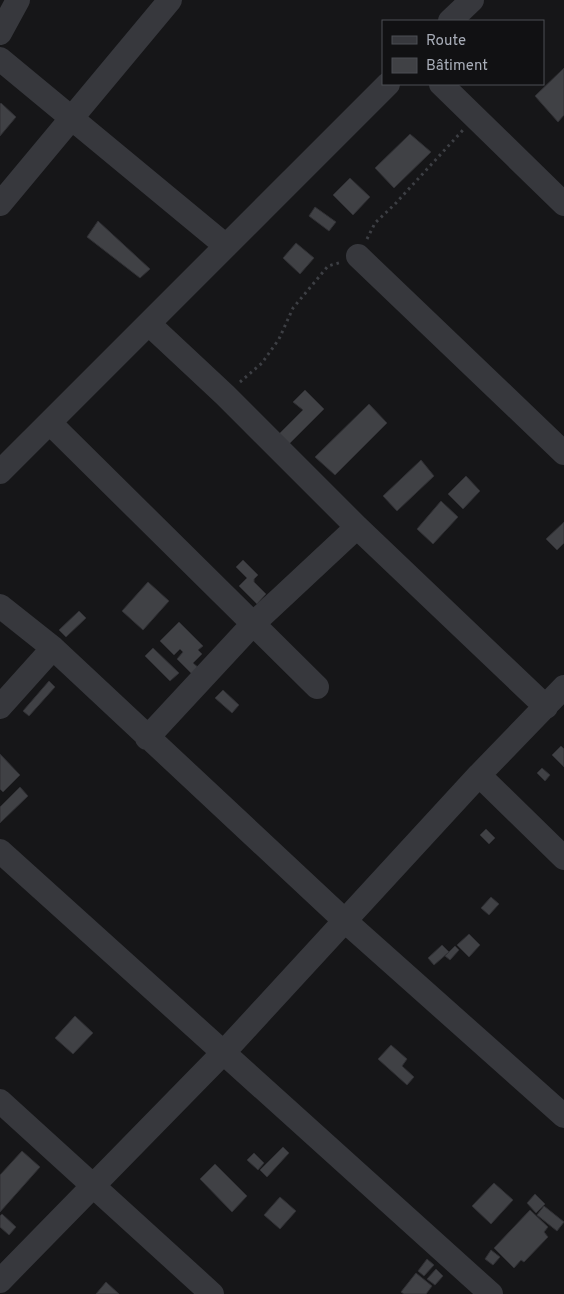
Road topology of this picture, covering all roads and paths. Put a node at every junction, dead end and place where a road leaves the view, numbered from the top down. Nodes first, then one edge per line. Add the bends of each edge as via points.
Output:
1 (18, 0) edge
2 (170, 0) edge
3 (472, 0) edge
4 (451, 20) edge
5 (0, 33) edge
6 (0, 59) edge
7 (387, 85) edge
8 (442, 85) edge
9 (72, 119) junction
10 (0, 204) edge
11 (564, 204) edge
12 (226, 246) junction
13 (358, 256) dead end
14 (148, 324) junction
15 (50, 423) junction
16 (564, 453) edge
17 (0, 472) edge
18 (357, 527) junction
19 (0, 606) edge
20 (252, 625) junction
21 (53, 648) junction
22 (317, 687) dead end
23 (564, 687) edge
24 (546, 706) junction
25 (0, 708) edge
26 (147, 738) junction
27 (479, 775) junction
28 (0, 851) edge
29 (564, 858) edge
30 (344, 920) junction
31 (224, 1052) junction
32 (0, 1101) edge
33 (564, 1116) edge
34 (94, 1185) junction
35 (0, 1280) edge
36 (212, 1294) edge
37 (491, 1294) edge

1 - 5 street
2 - 9 street
3 - 4 street
6 - 9 street
7 - 12 street
8 - 11 street
9 - 10 street
9 - 12 street
12 - 14 street
13 - 16 street
14 - 15 street
14 - 18 street via 225,395
15 - 17 street
15 - 20 street
18 - 20 street
18 - 24 street
19 - 21 street
20 - 22 street
20 - 26 street
21 - 25 street
21 - 26 street
23 - 24 street
24 - 27 street
26 - 30 street
27 - 29 street
27 - 30 street
28 - 31 street
30 - 31 street
30 - 33 street
31 - 34 street
31 - 37 street
32 - 34 street
34 - 35 street
34 - 36 street

